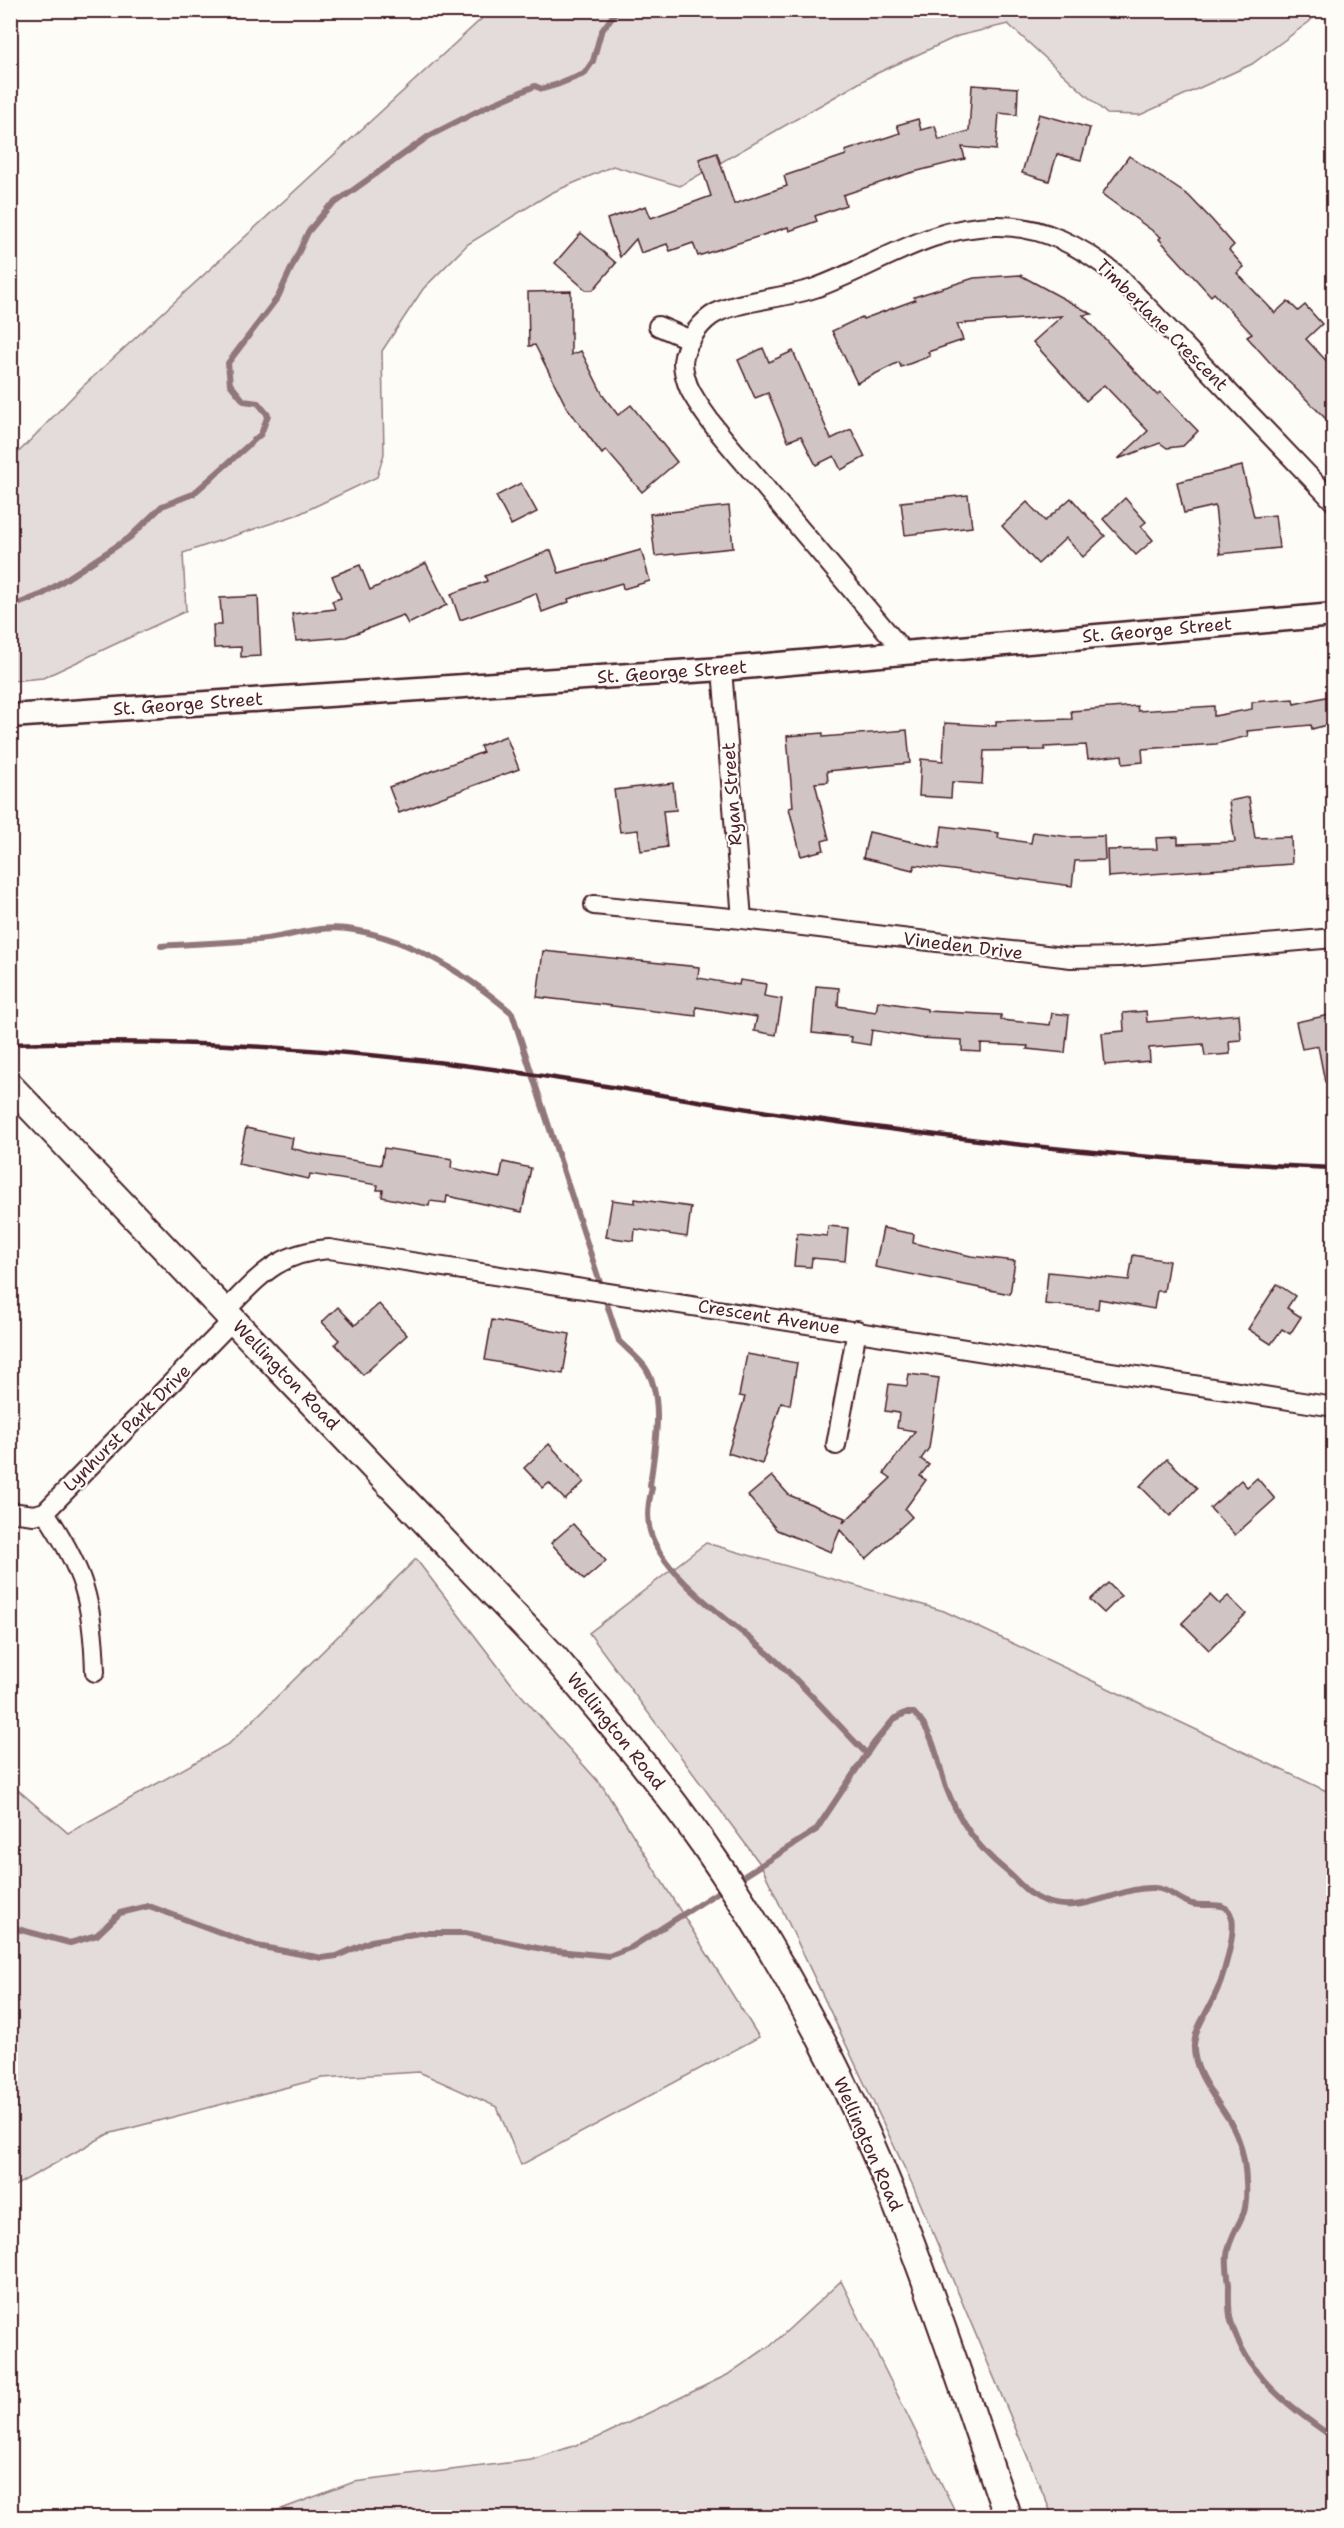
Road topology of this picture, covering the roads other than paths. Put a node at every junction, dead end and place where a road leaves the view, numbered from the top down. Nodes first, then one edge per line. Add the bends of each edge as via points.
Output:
1 (658, 326) dead end
2 (691, 340) junction
3 (1334, 502) edge
4 (1334, 615) edge
5 (904, 652) junction
6 (722, 669) junction
7 (10, 716) edge
8 (594, 905) dead end
9 (742, 919) junction
10 (1334, 938) edge
11 (10, 1086) edge
12 (229, 1315) junction
13 (857, 1330) junction
14 (1334, 1407) edge
15 (836, 1445) dead end
16 (10, 1512) edge
17 (45, 1512) junction
18 (95, 1672) dead end
19 (1008, 2517) edge

1 - 2 street
2 - 3 street, Timberlane Crescent via 711,316 815,288 927,238 974,227 1007,226 1035,231 1075,245 1117,275
2 - 5 street, Timberlane Crescent via 683,363 689,389 699,405
4 - 5 street, St. George Street
5 - 6 street, St. George Street
6 - 7 street, St. George Street
6 - 9 street, Ryan Street
8 - 9 street, Vineden Drive
9 - 10 street, Vineden Drive via 1071,958
11 - 12 main road, Wellington Road
12 - 13 street, Crescent Avenue via 258,1278 280,1261 302,1251 329,1249
12 - 17 street, Lynhurst Park Drive
12 - 19 main road, Wellington Road via 555,1658 661,1786 729,1883 803,2005 867,2134 938,2318
13 - 14 street, Crescent Avenue
13 - 15 street
16 - 17 street
17 - 18 street via 71,1551 87,1594 94,1625

